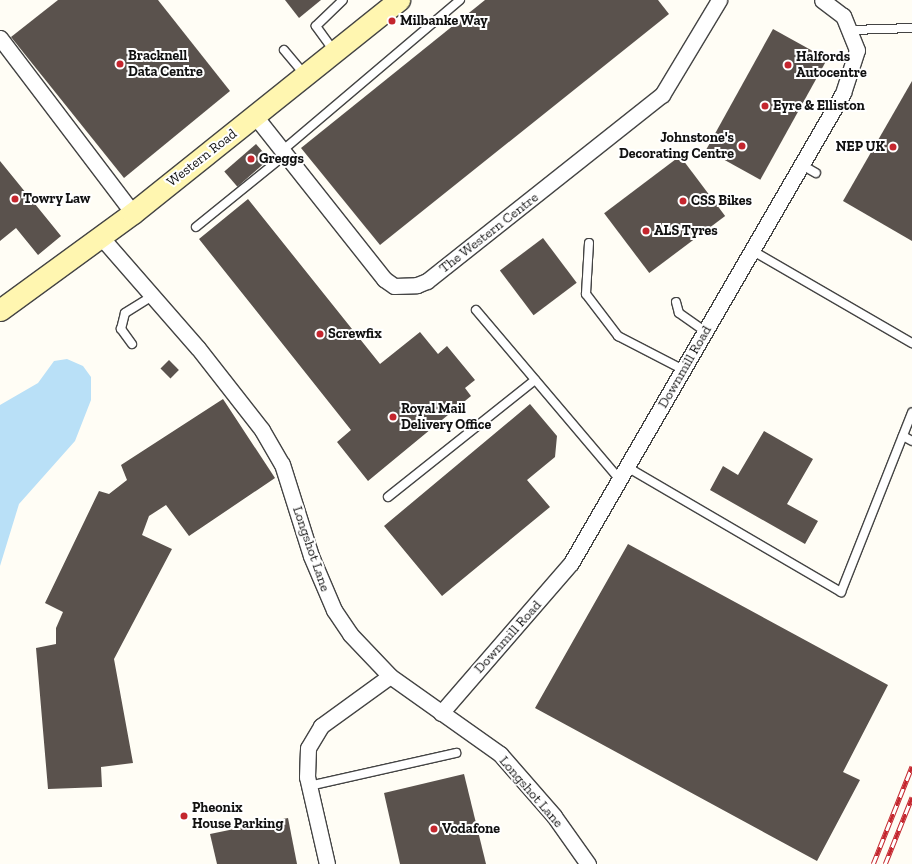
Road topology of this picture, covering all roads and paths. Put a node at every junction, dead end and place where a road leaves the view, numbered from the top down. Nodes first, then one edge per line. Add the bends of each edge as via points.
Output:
1 (343, 0) edge
2 (399, 0) edge
3 (460, 0) edge
4 (719, 0) edge
5 (822, 0) edge
6 (912, 28) edge
7 (852, 30) junction
8 (0, 38) edge
9 (284, 50) dead end
10 (335, 52) junction
11 (305, 76) junction
12 (255, 116) junction
13 (284, 152) junction
14 (802, 165) junction
15 (816, 173) dead end
16 (133, 213) junction
17 (196, 227) dead end
18 (101, 238) junction
19 (589, 243) dead end
20 (753, 250) junction
21 (152, 296) junction
22 (676, 302) dead end
23 (0, 310) edge
24 (476, 310) dead end
25 (706, 332) junction
26 (912, 343) edge
27 (132, 344) dead end
28 (684, 370) junction
29 (535, 380) junction
30 (912, 413) edge
31 (903, 436) junction
32 (912, 441) edge
33 (624, 474) junction
34 (388, 498) dead end
35 (390, 676) junction
36 (441, 713) junction
37 (456, 753) dead end
38 (308, 786) junction
39 (327, 864) edge
40 (588, 864) edge

1 - 10 lane via 316,26
2 - 10 street, Western Road
3 - 13 lane
4 - 13 street, The Western Centre via 662,95 427,281 417,285 394,286 384,279
5 - 7 street, Downmill Road via 843,16
6 - 7 lane
7 - 14 street, Downmill Road via 857,50 850,80
8 - 16 street
9 - 11 lane
10 - 11 street, Western Road
11 - 12 street, Western Road
12 - 13 street, The Western Centre
12 - 16 street, Western Road
13 - 17 lane
14 - 15 lane
14 - 20 street, Downmill Road
16 - 18 street, Western Road
18 - 21 street, Longshot Lane
18 - 23 street, Western Road
19 - 28 lane via 586,294 618,336
20 - 25 street, Downmill Road
20 - 26 lane
21 - 27 lane via 126,313 121,329
21 - 35 street, Longshot Lane via 262,430 282,464 311,556 334,610 350,634
22 - 25 lane via 679,313
24 - 29 lane
25 - 28 street, Downmill Road
28 - 33 street, Downmill Road
29 - 33 lane
29 - 34 lane
30 - 31 lane
31 - 32 lane
31 - 33 lane via 841,592
33 - 36 street, Downmill Road via 571,563
35 - 36 street, Longshot Lane
35 - 38 street via 313,736 306,761
36 - 40 street, Longshot Lane via 500,754 520,774
37 - 38 lane
38 - 39 street

